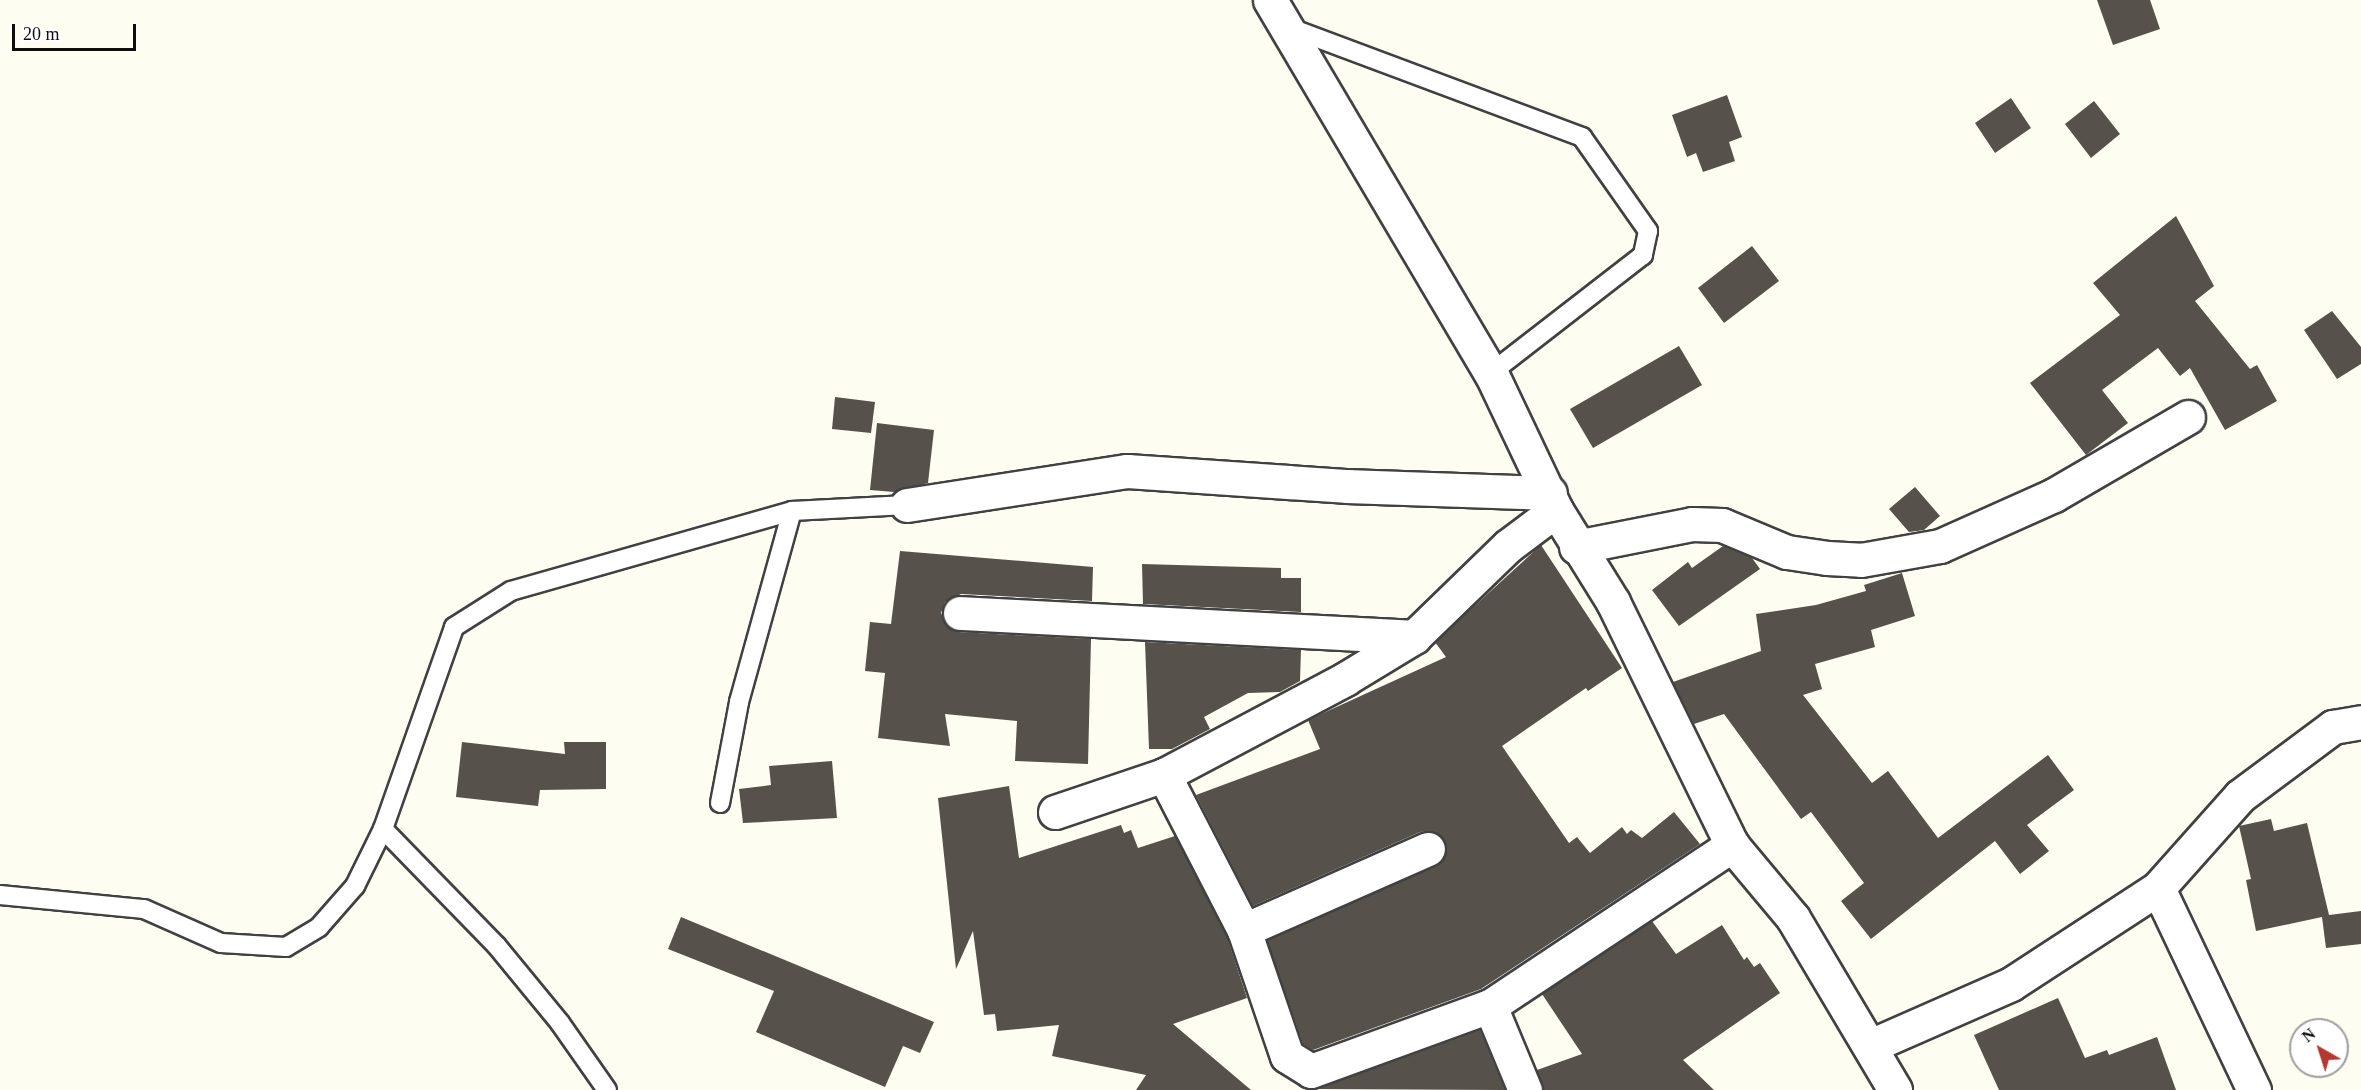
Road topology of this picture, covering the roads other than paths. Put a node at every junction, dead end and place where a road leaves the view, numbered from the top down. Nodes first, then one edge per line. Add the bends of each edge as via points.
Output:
1 (1270, 0) edge
2 (1288, 27) junction
3 (1491, 373) junction
4 (2188, 417) dead end
5 (1553, 501) junction
6 (907, 505) joint
7 (792, 511) junction
8 (1576, 547) junction
9 (960, 613) dead end
10 (1414, 637) junction
11 (2361, 722) edge
12 (1164, 775) junction
13 (720, 803) dead end
14 (1055, 812) dead end
15 (383, 829) junction
16 (1732, 845) junction
17 (1428, 849) dead end
18 (2158, 888) junction
19 (0, 895) edge
20 (1244, 930) junction
21 (1490, 1006) junction
22 (1870, 1046) junction
23 (607, 1090) edge
24 (1525, 1090) edge
25 (1895, 1090) edge
26 (2254, 1090) edge

1 - 2 street
2 - 3 street
2 - 3 lane via 1582,137 1648,231 1643,255
3 - 5 street
4 - 8 street via 2055,495 1940,546 1861,560 1827,558 1786,552 1722,525 1692,524
5 - 6 street via 1127,471
5 - 8 street
5 - 10 street
6 - 7 lane
7 - 13 lane via 739,702
7 - 15 lane via 511,591 454,627
8 - 16 street via 1613,602
9 - 10 street
10 - 12 street via 1345,679
11 - 18 street via 2333,727 2240,796
12 - 14 street
12 - 20 street
15 - 19 lane via 355,886 319,927 286,947 221,943 144,909
15 - 23 lane via 496,945 560,1023
16 - 21 street
16 - 22 street via 1793,918
17 - 20 street
18 - 22 street via 2011,984
18 - 26 street
20 - 21 street via 1287,1056 1311,1071
21 - 24 street
22 - 25 street

